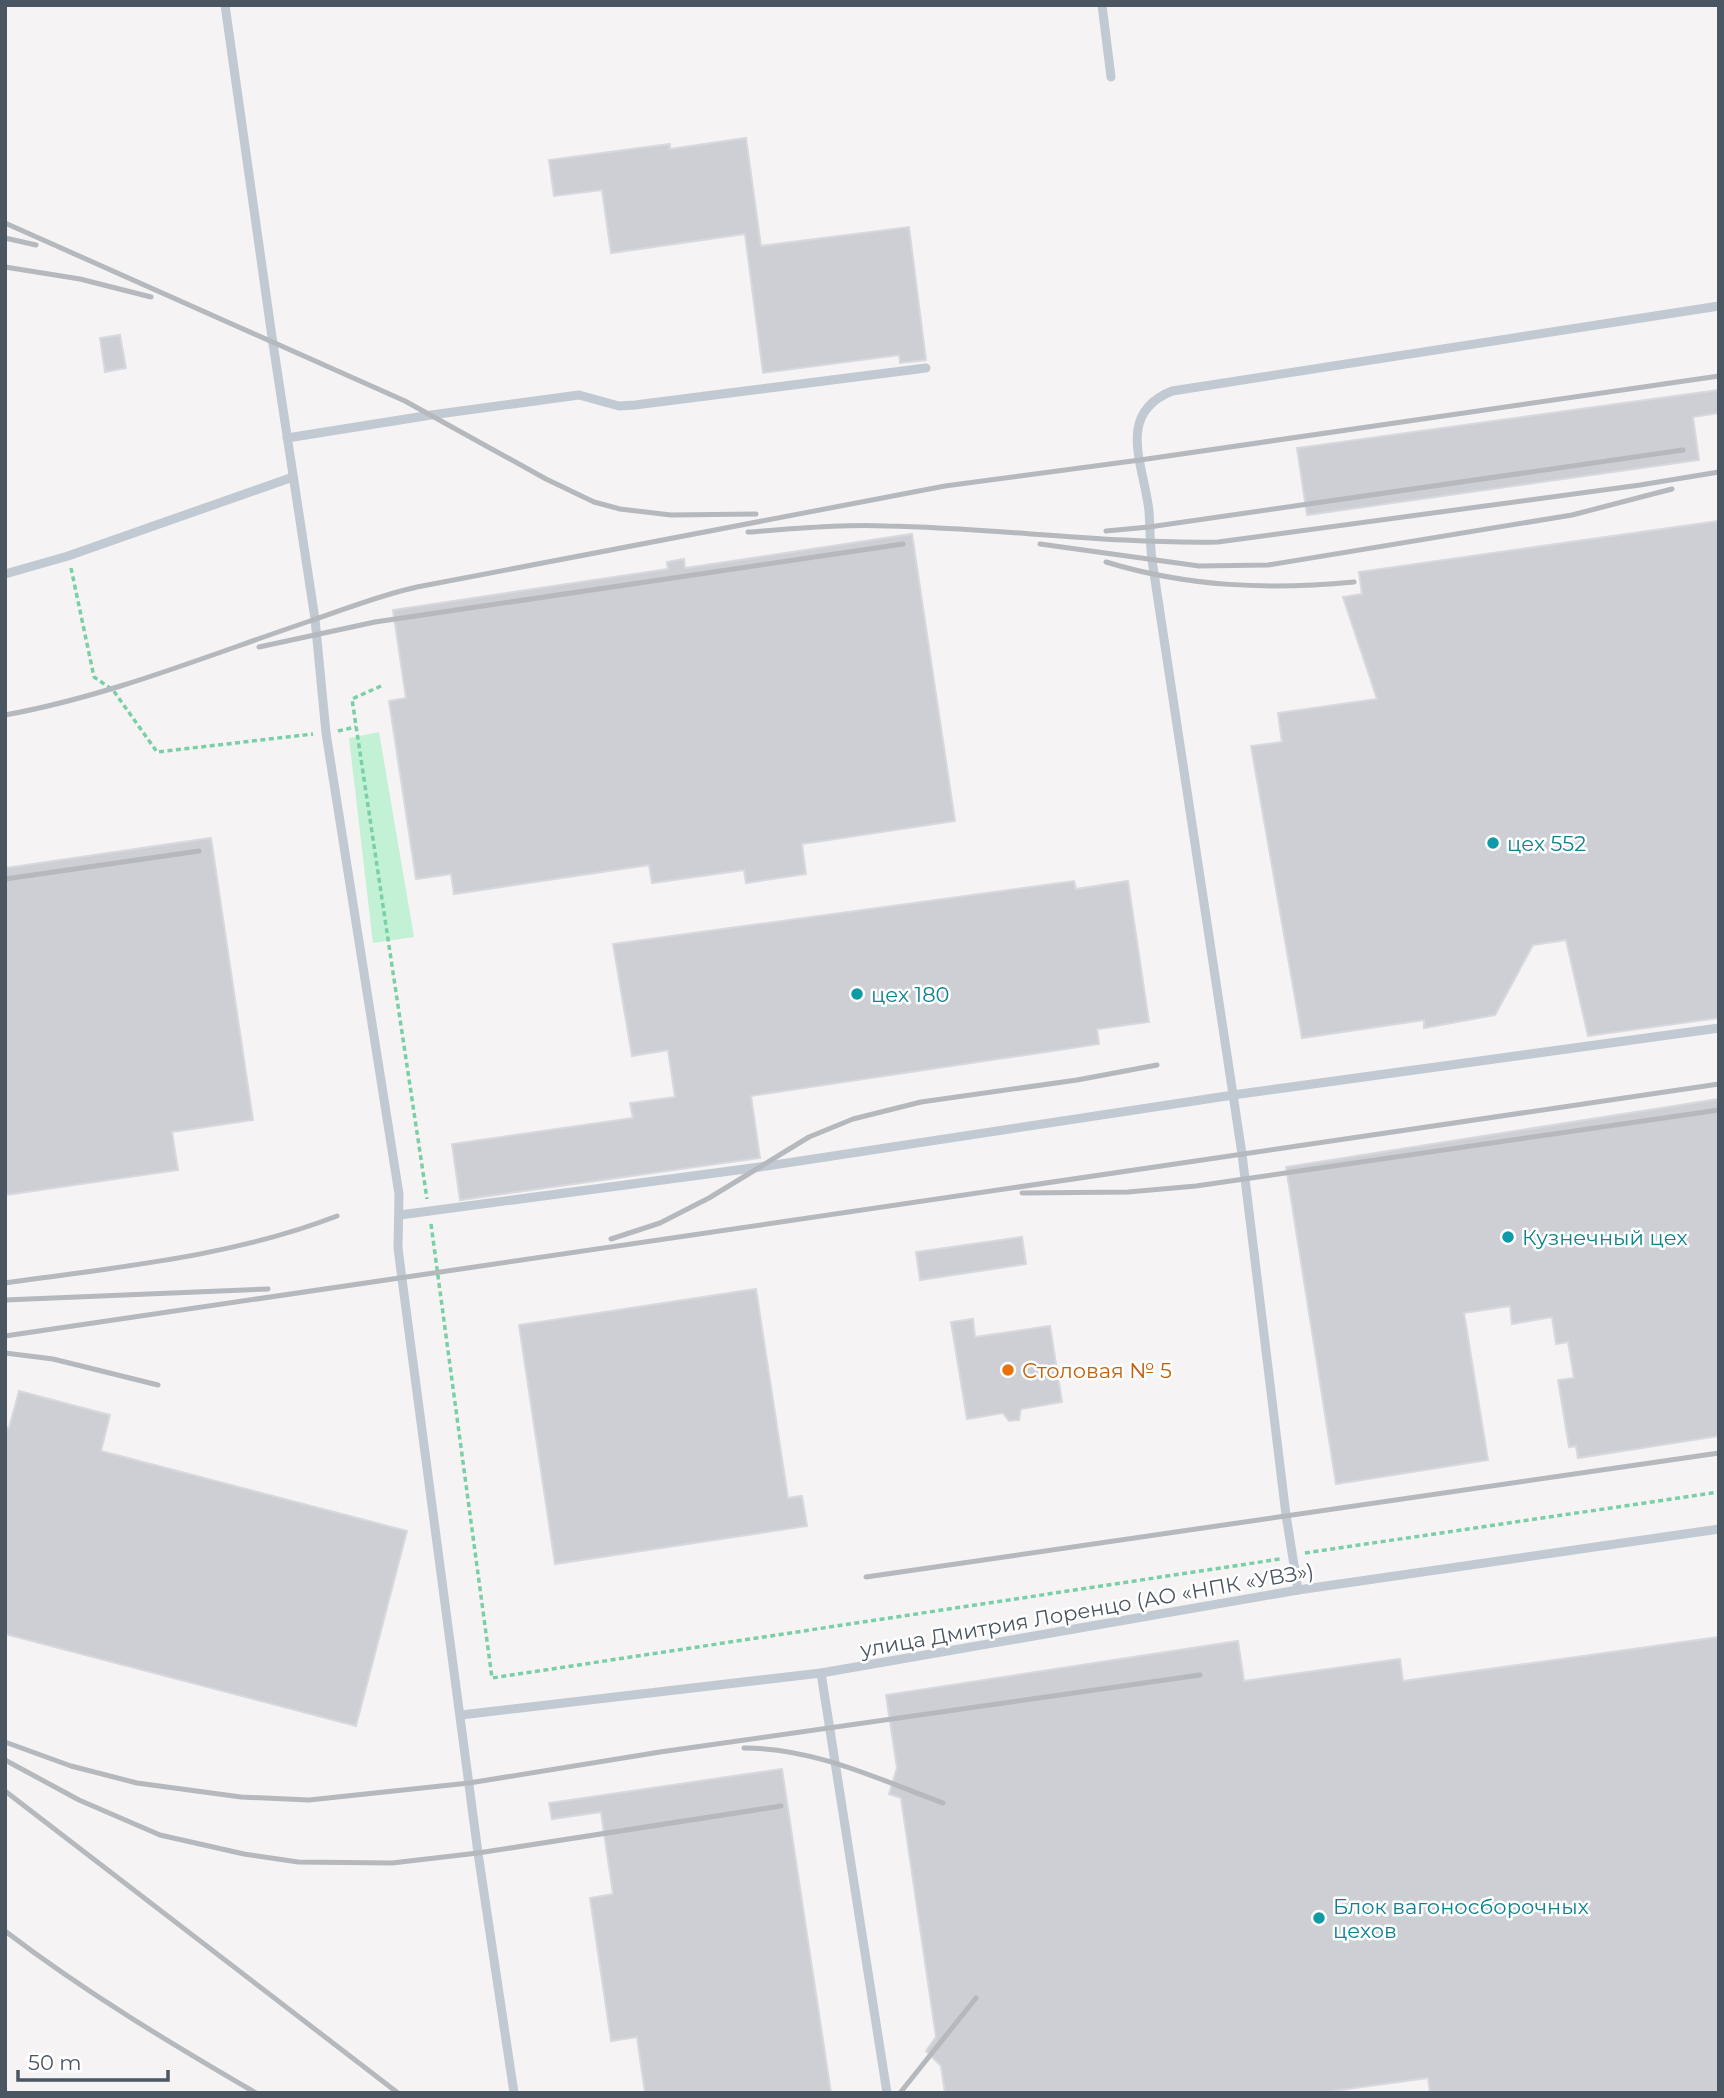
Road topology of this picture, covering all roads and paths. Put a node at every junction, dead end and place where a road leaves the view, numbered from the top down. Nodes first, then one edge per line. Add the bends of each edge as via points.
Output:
1 (225, 5) edge
2 (1102, 5) edge
3 (1111, 77) dead end
4 (1719, 306) edge
5 (926, 368) dead end
6 (287, 438) junction
7 (293, 477) junction
8 (68, 556) junction
9 (5, 574) edge
10 (381, 685) dead end
11 (356, 727) junction
12 (326, 733) junction
13 (1719, 1028) edge
14 (1232, 1096) junction
15 (429, 1212) junction
16 (400, 1216) junction
17 (1719, 1492) edge
18 (1719, 1529) edge
19 (1293, 1557) junction
20 (1298, 1590) junction
21 (821, 1673) junction
22 (461, 1715) junction
23 (514, 2093) edge
24 (887, 2093) edge

1 - 6 lane
2 - 3 lane
4 - 14 lane via 1172,391 1147,405 1136,442
5 - 6 lane via 635,405 619,406 579,395
6 - 7 lane
7 - 8 lane
7 - 12 lane via 317,634
8 - 9 lane
8 - 12 path via 94,677 113,690 157,752
10 - 11 path via 352,699
11 - 12 path
11 - 15 path
12 - 16 lane
13 - 14 lane
14 - 15 lane
14 - 19 lane
15 - 16 lane
15 - 19 path via 492,1678
16 - 22 lane via 398,1248
17 - 19 path
18 - 20 lane, улица Дмитрия Лоренцо (АО «НПК «УВЗ»)
19 - 20 lane
20 - 21 lane, улица Дмитрия Лоренцо (АО «НПК «УВЗ»)
21 - 22 lane, улица Дмитрия Лоренцо (АО «НПК «УВЗ»)
21 - 24 lane
22 - 23 lane

